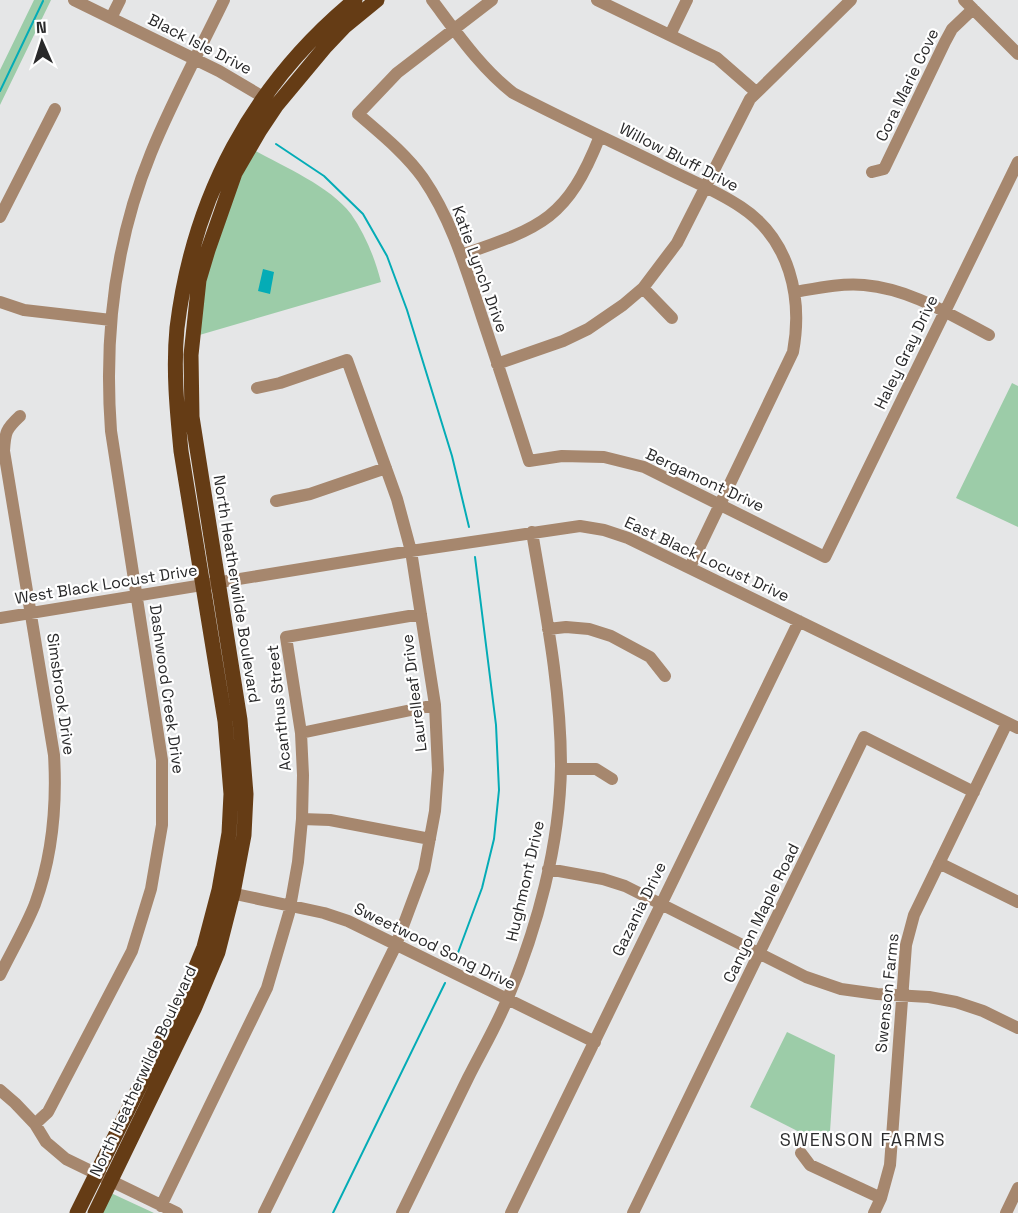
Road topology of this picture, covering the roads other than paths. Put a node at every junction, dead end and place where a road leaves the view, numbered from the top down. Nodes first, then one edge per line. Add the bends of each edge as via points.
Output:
1 (74, 0) edge
2 (120, 0) edge
3 (224, 0) edge
4 (355, 0) edge
5 (376, 0) edge
6 (432, 0) edge
7 (492, 0) edge
8 (597, 0) edge
9 (687, 0) edge
10 (851, 0) edge
11 (968, 4) edge
12 (111, 18) junction
13 (454, 28) junction
14 (670, 35) junction
15 (1018, 54) edge
16 (195, 60) junction
17 (756, 92) junction
18 (270, 101) junction
19 (55, 109) dead end
20 (600, 136) junction
21 (1018, 162) edge
22 (872, 172) dead end
23 (705, 187) junction
24 (0, 217) edge
25 (461, 255) junction
26 (643, 288) junction
27 (795, 292) junction
28 (0, 302) edge
29 (944, 312) junction
30 (672, 318) dead end
31 (111, 320) junction
32 (989, 335) dead end
33 (497, 364) junction
34 (257, 388) dead end
35 (20, 416) dead end
36 (529, 461) joint
37 (386, 468) junction
38 (276, 501) dead end
39 (719, 503) junction
40 (532, 532) junction
41 (411, 551) junction
42 (825, 557) joint
43 (690, 567) junction
44 (211, 583) junction
45 (138, 596) junction
46 (32, 614) junction
47 (421, 614) junction
48 (0, 618) edge
49 (799, 621) junction
50 (548, 629) junction
51 (665, 676) dead end
52 (435, 705) junction
53 (1012, 725) edge
54 (301, 733) junction
55 (561, 769) junction
56 (612, 779) dead end
57 (974, 792) junction
58 (302, 819) junction
59 (430, 839) junction
60 (939, 863) junction
61 (548, 869) junction
62 (226, 892) junction
63 (1018, 902) edge
64 (660, 903) junction
65 (291, 906) junction
66 (396, 945) junction
67 (760, 952) junction
68 (0, 975) edge
69 (901, 995) junction
70 (507, 1000) junction
71 (1018, 1028) edge
72 (594, 1041) junction
73 (0, 1090) edge
74 (35, 1124) junction
75 (801, 1153) dead end
76 (104, 1178) junction
77 (1018, 1188) edge
78 (881, 1198) junction
79 (161, 1206) junction
80 (77, 1213) edge
81 (95, 1213) edge
82 (177, 1213) edge
83 (264, 1213) edge
84 (402, 1213) edge
85 (511, 1213) edge
86 (634, 1213) edge
87 (874, 1213) edge
88 (1006, 1213) edge

1 - 12 street, Black Isle Drive
2 - 12 street
3 - 16 street, Dashwood Creek Drive
4 - 18 main road, North Heatherwilde Boulevard via 315,36
5 - 18 main road, North Heatherwilde Boulevard
6 - 13 street, Willow Bluff Drive
7 - 13 street
8 - 14 street
9 - 14 street
10 - 17 street
11 - 15 street
11 - 22 street, Cora Marie Cove via 945,42 884,169
12 - 16 street, Black Isle Drive
13 - 20 street, Willow Bluff Drive via 493,77 513,93
13 - 25 street, Katie Lynch Drive via 397,73 358,114 393,144 423,178 446,217
14 - 17 street via 717,58
16 - 18 street, Black Isle Drive
16 - 31 street, Dashwood Creek Drive via 151,152 135,197 121,248
17 - 23 street via 737,121
18 - 44 main road, North Heatherwilde Boulevard via 219,218 199,280 192,331 192,417
19 - 24 street
20 - 23 street, Willow Bluff Drive
20 - 25 street via 579,184 548,218 529,231
21 - 29 street, Haley Gray Drive
23 - 26 street via 677,243
23 - 27 street, Willow Bluff Drive via 761,223 787,261
25 - 33 street, Katie Lynch Drive
26 - 30 street
26 - 33 street via 583,332
27 - 29 street via 830,286 877,287 902,292
27 - 39 street, Willow Bluff Drive via 793,352
28 - 31 street via 24,310
29 - 32 street
29 - 42 street, Haley Gray Drive
31 - 45 street, Dashwood Creek Drive via 111,431
33 - 36 street, Katie Lynch Drive
34 - 37 street, Laurelleaf Drive via 347,360
35 - 46 street, Simsbrook Drive via 8,427 4,452
36 - 39 street, Bergamont Drive via 582,456 623,461
37 - 38 street via 310,494
37 - 41 street, Laurelleaf Drive
39 - 42 street, Bergamont Drive
39 - 43 street, Willow Bluff Drive
40 - 41 street, East Black Locust Drive
40 - 43 street, East Black Locust Drive via 580,526 604,530
40 - 50 street, Hughmont Drive
41 - 44 street, East Black Locust Drive
41 - 47 street, Laurelleaf Drive
43 - 49 street, East Black Locust Drive
44 - 45 street, West Black Locust Drive
44 - 62 main road, North Heatherwilde Boulevard via 240,720 246,794 244,835
45 - 46 street, West Black Locust Drive
45 - 74 street, Dashwood Creek Drive via 162,759 162,825 155,867 132,951 48,1112
46 - 48 street, West Black Locust Drive
46 - 68 street, Simsbrook Drive via 54,754 53,837 34,906
47 - 52 street, Laurelleaf Drive
47 - 54 street, Acanthus Street via 286,637
49 - 53 street, East Black Locust Drive
49 - 64 street, Gazania Drive
50 - 51 street via 588,629 610,636 650,657
50 - 55 street, Hughmont Drive via 558,699
52 - 54 street
52 - 59 street, Laurelleaf Drive via 438,770
53 - 57 street, Swenson Farms
54 - 58 street, Acanthus Street
55 - 56 street via 596,769
55 - 61 street, Hughmont Drive
57 - 60 street, Swenson Farms
57 - 67 street, Canyon Maple Road via 864,737
58 - 59 street via 330,820
58 - 65 street, Acanthus Street
59 - 66 street, Laurelleaf Drive
60 - 63 street
60 - 69 street, Swenson Farms via 914,915 906,945
61 - 64 street via 614,883
61 - 70 street, Hughmont Drive via 527,948
62 - 65 street, Sweetwood Song Drive
62 - 76 main road, North Heatherwilde Boulevard via 218,952 198,999
64 - 67 street
64 - 72 street, Gazania Drive
65 - 66 street, Sweetwood Song Drive via 348,921
65 - 79 street, Acanthus Street via 267,988
66 - 70 street, Sweetwood Song Drive
66 - 83 street, Laurelleaf Drive
67 - 69 street via 841,989
67 - 86 street, Canyon Maple Road
69 - 71 street via 957,1002
69 - 78 street, Swenson Farms via 890,1165
70 - 72 street, Sweetwood Song Drive
70 - 84 street, Hughmont Drive
72 - 85 street, Gazania Drive
73 - 74 street
74 - 76 street via 46,1142 66,1159
75 - 78 street via 810,1165
76 - 79 street
76 - 80 main road, North Heatherwilde Boulevard
76 - 81 main road, North Heatherwilde Boulevard
77 - 88 street
78 - 87 street, Swenson Farms
79 - 82 street

